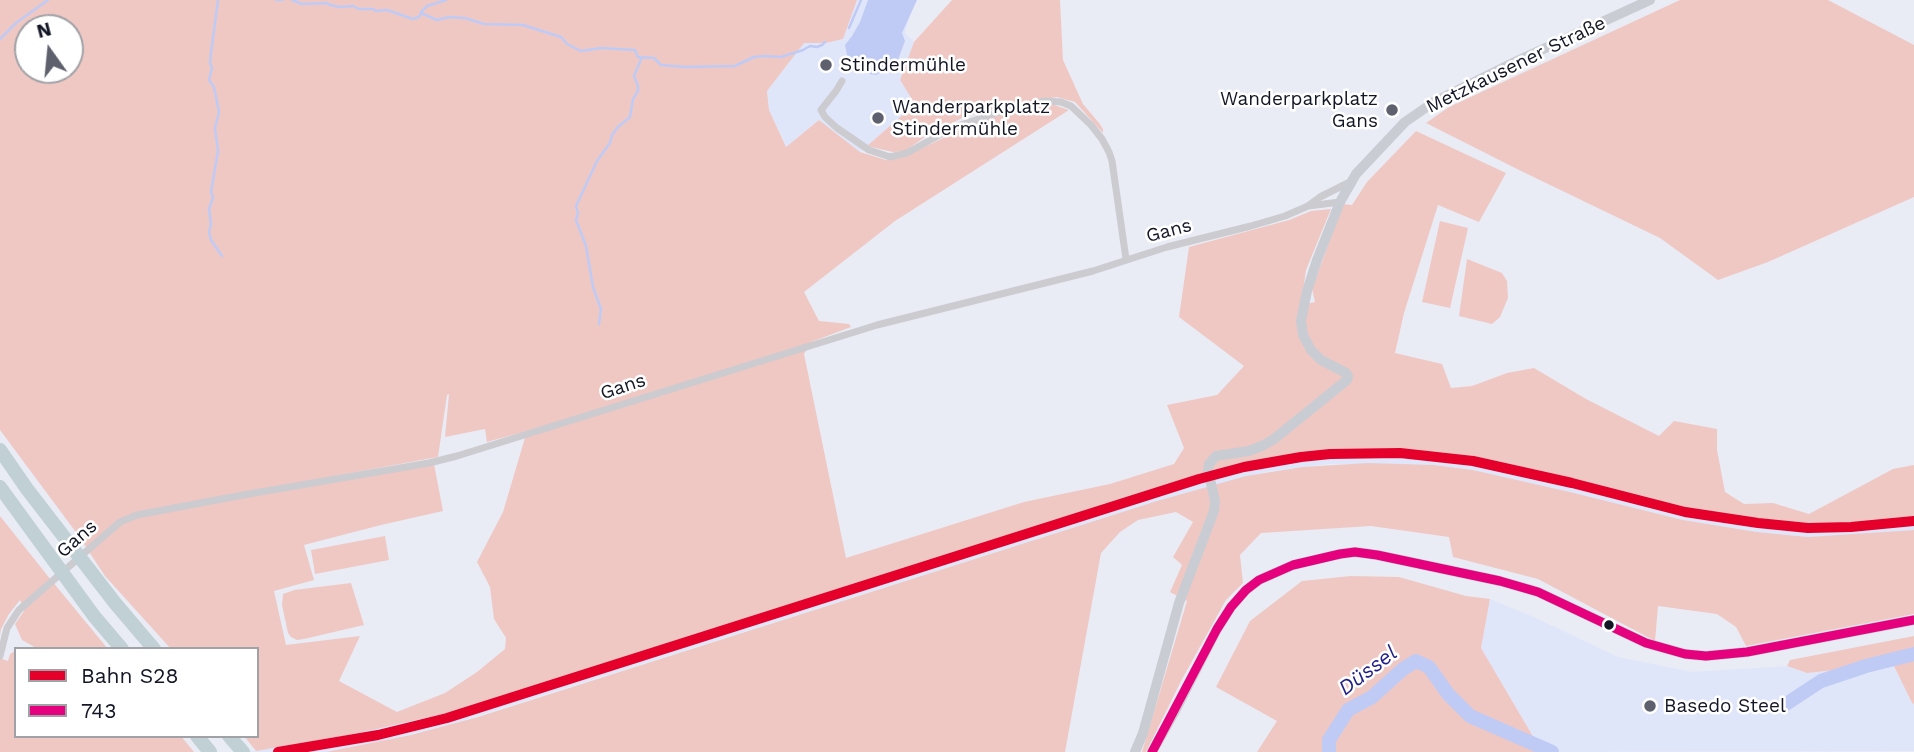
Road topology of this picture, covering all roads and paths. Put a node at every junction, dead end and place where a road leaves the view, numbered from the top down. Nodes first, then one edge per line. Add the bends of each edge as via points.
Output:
1 (1650, 0) edge
2 (842, 81) dead end
3 (1352, 181) junction
4 (1340, 202) junction
5 (1308, 206) junction
6 (1126, 259) junction
7 (0, 450) edge
8 (0, 487) edge
9 (1914, 620) edge
10 (120, 647) edge
11 (152, 647) edge
12 (0, 656) edge
13 (199, 738) edge
14 (231, 738) edge
15 (210, 752) edge
16 (243, 752) edge
17 (1135, 752) edge
18 (1152, 752) edge

1 - 3 street, Metzkausener Straße via 1434,102 1405,122
2 - 6 street via 821,110 825,117 869,150 890,157 996,113 1045,101 1071,106 1109,152
3 - 4 street, Metzkausener Straße
3 - 5 street, Gans
4 - 5 street, Gans
4 - 17 street, Metzkausener Straße via 1307,291 1301,321 1311,350 1341,369 1347,380 1264,445 1212,458 1214,512 1179,603
5 - 6 street, Gans
6 - 12 street, Gans via 877,325 457,456 136,515 120,522 26,604 10,622
7 - 11 highway
8 - 10 highway
9 - 18 street via 1747,652 1685,654 1646,643 1538,592 1396,558 1340,554 1293,565 1246,590 1217,629
13 - 15 highway
14 - 16 highway

